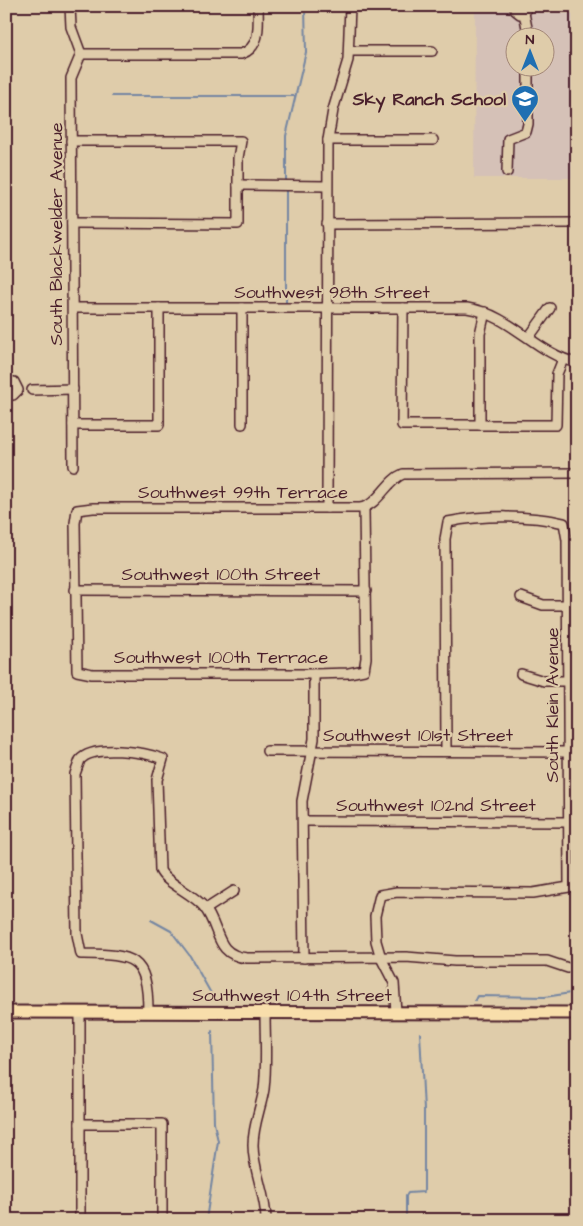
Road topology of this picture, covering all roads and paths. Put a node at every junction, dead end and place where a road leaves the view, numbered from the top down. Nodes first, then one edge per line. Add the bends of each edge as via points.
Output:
1 (70, 6) edge
2 (258, 6) edge
3 (350, 6) edge
4 (515, 6) edge
5 (525, 10) edge
6 (527, 28) edge
7 (349, 51) junction
8 (432, 51) dead end
9 (81, 54) junction
10 (528, 78) edge
11 (328, 140) junction
12 (433, 140) dead end
13 (71, 141) junction
14 (507, 172) dead end
15 (238, 186) junction
16 (327, 186) junction
17 (72, 223) junction
18 (327, 224) junction
19 (577, 224) edge
20 (73, 308) junction
21 (159, 308) junction
22 (242, 308) junction
23 (327, 308) junction
24 (403, 308) junction
25 (550, 308) dead end
26 (485, 312) junction
27 (529, 337) junction
28 (563, 359) junction
29 (577, 364) edge
30 (6, 382) edge
31 (73, 389) junction
32 (32, 390) dead end
33 (6, 395) edge
34 (242, 424) dead end
35 (73, 425) junction
36 (480, 425) junction
37 (73, 466) dead end
38 (577, 473) edge
39 (327, 508) junction
40 (364, 508) junction
41 (76, 590) junction
42 (366, 591) junction
43 (521, 597) dead end
44 (568, 604) junction
45 (573, 640) edge
46 (314, 674) junction
47 (521, 674) dead end
48 (568, 681) junction
49 (267, 751) dead end
50 (313, 751) junction
51 (446, 751) junction
52 (569, 752) junction
53 (303, 822) junction
54 (569, 822) junction
55 (234, 891) dead end
56 (206, 909) junction
57 (304, 958) junction
58 (381, 958) junction
59 (568, 968) dead end
60 (6, 1012) edge
61 (80, 1012) junction
62 (148, 1012) junction
63 (265, 1012) junction
64 (396, 1012) junction
65 (577, 1013) edge
66 (80, 1124) junction
67 (80, 1220) edge
68 (162, 1220) edge
69 (266, 1220) edge

1 - 9 street via 71,27
2 - 9 street via 257,36 254,46 246,52
3 - 7 street
4 - 5 street via 516,12
5 - 6 street
7 - 8 street
7 - 11 street
9 - 13 street, South Blackwelder Avenue via 71,78
10 - 14 street via 528,124 526,132 508,140
11 - 12 street
11 - 16 street
13 - 15 street via 241,141
13 - 17 street, South Blackwelder Avenue
15 - 16 street
15 - 17 street via 238,224
16 - 18 street
17 - 20 street, South Blackwelder Avenue
18 - 19 street
18 - 23 street
20 - 21 street, Southwest 98th Street
20 - 31 street, South Blackwelder Avenue
21 - 22 street, Southwest 98th Street
21 - 35 street via 160,425
22 - 23 street, Southwest 98th Street
22 - 34 street
23 - 24 street, Southwest 98th Street
23 - 39 street
24 - 26 street, Southwest 98th Street via 462,308
24 - 36 street via 402,425
25 - 27 street
26 - 27 street, Southwest 98th Street
26 - 36 street via 480,334
27 - 28 street, Southwest 98th Street
28 - 29 street, Southwest 98th Street
28 - 36 street via 557,374 556,425
30 - 33 street via 14,382 18,390 13,396
31 - 32 street
31 - 35 street, South Blackwelder Avenue
35 - 37 street, South Blackwelder Avenue
38 - 40 street, Southwest 99th Terrace via 403,474
39 - 40 street, Southwest 99th Terrace
39 - 41 street, Southwest 99th Terrace via 77,510
40 - 42 street
41 - 42 street, Southwest 100th Street
41 - 46 street, Southwest 100th Terrace via 77,671 92,674
42 - 46 street, Southwest 100th Terrace via 364,670
43 - 44 street via 543,605
44 - 45 street, South Klein Avenue
44 - 51 street, South Klein Avenue via 568,540 564,523 546,519 448,522
45 - 48 street, South Klein Avenue
46 - 50 street
47 - 48 street via 544,681
48 - 52 street, South Klein Avenue
49 - 50 street, Southwest 101st Street
50 - 51 street, Southwest 101st Street
50 - 53 street via 303,794
51 - 52 street, Southwest 101st Street
52 - 54 street, South Klein Avenue
53 - 54 street, Southwest 102nd Street
53 - 57 street
54 - 58 street, South Klein Avenue via 569,887 533,893 397,892 380,895 375,932
55 - 56 street
56 - 57 street via 220,942 230,954 247,958
56 - 62 street via 160,870 157,780 163,759 146,752 96,752 82,757 76,768 75,782 77,934 81,954 122,955 135,962 146,981
57 - 58 street
58 - 59 street via 547,962
58 - 64 street via 394,983
60 - 61 main road, Southwest 104th Street
61 - 62 main road, Southwest 104th Street
61 - 66 street
62 - 63 main road, Southwest 104th Street
63 - 64 main road, Southwest 104th Street
63 - 69 street via 265,1078 254,1125 253,1147
64 - 65 main road, Southwest 104th Street
66 - 67 street
66 - 68 street via 162,1124

